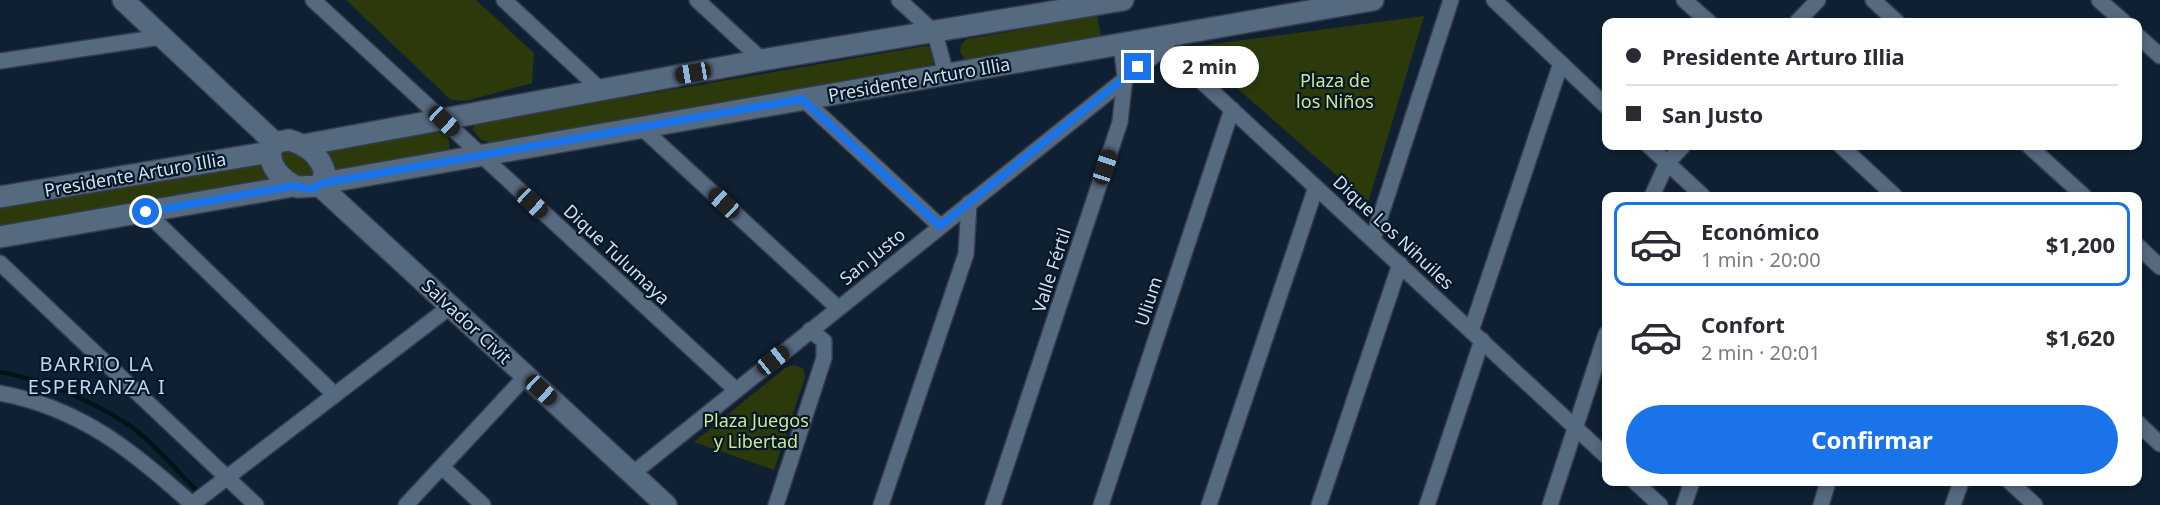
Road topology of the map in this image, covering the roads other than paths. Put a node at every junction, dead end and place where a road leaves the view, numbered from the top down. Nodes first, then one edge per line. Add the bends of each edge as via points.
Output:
1 (123, 0) edge
2 (313, 0) edge
3 (504, 0) edge
4 (697, 0) edge
5 (899, 0) edge
6 (1118, 0) edge
7 (1373, 0) edge
8 (1451, 0) edge
9 (1494, 0) edge
10 (1684, 0) edge
11 (1818, 0) edge
12 (1873, 0) edge
13 (2099, 0) edge
14 (1279, 8) edge
15 (1704, 18) edge
16 (1801, 18) edge
17 (1893, 18) edge
18 (2119, 18) edge
19 (935, 33) junction
20 (161, 37) junction
21 (2142, 40) edge
22 (1160, 43) junction
23 (1121, 44) junction
24 (2160, 56) edge
25 (762, 60) junction
26 (0, 61) edge
27 (1561, 63) junction
28 (946, 74) junction
29 (1125, 77) junction
30 (601, 90) junction
31 (802, 99) junction
32 (1602, 102) edge
33 (1232, 109) junction
34 (444, 121) junction
35 (642, 128) junction
36 (304, 145) junction
37 (273, 147) junction
38 (1653, 150) edge
39 (1679, 150) edge
40 (1845, 150) edge
41 (2033, 150) edge
42 (482, 156) junction
43 (1667, 163) junction
44 (322, 185) junction
45 (293, 186) junction
46 (1316, 187) junction
47 (1654, 192) edge
48 (1699, 192) edge
49 (1891, 192) edge
50 (2080, 192) edge
51 (0, 197) edge
52 (969, 203) junction
53 (146, 212) junction
54 (940, 226) junction
55 (0, 237) edge
56 (1373, 239) junction
57 (2142, 250) edge
58 (0, 263) edge
59 (1400, 264) junction
60 (2160, 267) edge
61 (451, 306) junction
62 (838, 308) junction
63 (810, 330) junction
64 (1477, 335) junction
65 (1602, 346) edge
66 (526, 376) junction
67 (736, 390) junction
68 (0, 393) edge
69 (335, 395) junction
70 (1576, 427) junction
71 (2142, 427) edge
72 (2160, 444) edge
73 (1602, 452) edge
74 (442, 467) junction
75 (632, 474) junction
76 (227, 478) junction
77 (1638, 486) edge
78 (1691, 486) edge
79 (1827, 486) edge
80 (1960, 486) edge
81 (2014, 486) edge
82 (1652, 502) edge
83 (192, 505) edge
84 (256, 505) edge
85 (406, 505) edge
86 (483, 505) edge
87 (666, 505) edge
88 (776, 505) edge
89 (881, 505) edge
90 (993, 505) edge
91 (1101, 505) edge
92 (1209, 505) edge
93 (1319, 505) edge
94 (1427, 505) edge
95 (1550, 505) edge
96 (1684, 505) edge
97 (1821, 505) edge
98 (1953, 505) edge
99 (2035, 505) edge

1 - 20 street
2 - 34 street, Dique Tulumaya
3 - 30 street
4 - 25 street
5 - 19 street
6 - 19 street
7 - 14 street, Presidente Arturo Illia
8 - 56 street
9 - 27 street
10 - 15 street
11 - 16 street
12 - 17 street
13 - 18 street
14 - 22 street, Presidente Arturo Illia
19 - 25 street
19 - 28 street
20 - 26 street
20 - 37 street
21 - 24 street
22 - 23 street, Presidente Arturo Illia
22 - 29 street, San Justo
22 - 33 street, Dique Los Nihuiles
23 - 28 street, Presidente Arturo Illia
23 - 29 street, Valle Fértil
25 - 30 street
27 - 32 street
27 - 64 street
28 - 31 street, Presidente Arturo Illia
29 - 52 street, San Justo
29 - 90 street, Valle Fértil via 1120,122
30 - 34 street
31 - 35 street, Presidente Arturo Illia
31 - 54 street
33 - 46 street, Dique Los Nihuiles
33 - 91 street, Ulium
34 - 36 street
34 - 42 street, Dique Tulumaya
35 - 42 street, Presidente Arturo Illia
35 - 62 street
36 - 37 street via 289,140
36 - 44 street via 323,167
37 - 45 street via 276,170
37 - 51 street, Presidente Arturo Illia
38 - 43 street
39 - 43 street
40 - 49 street
41 - 50 street
42 - 44 street, Presidente Arturo Illia
42 - 67 street, Dique Tulumaya
43 - 47 street
43 - 48 street
44 - 45 street via 305,189
44 - 61 street, Salvador Civit
45 - 53 street
46 - 56 street, Dique Los Nihuiles
46 - 92 street
52 - 54 street, San Justo
52 - 89 street via 966,255
53 - 55 street
53 - 69 street
54 - 62 street, San Justo
56 - 59 street, Dique Los Nihuiles
57 - 60 street
58 - 76 street
59 - 64 street, Dique Los Nihuiles
59 - 93 street
61 - 66 street, Salvador Civit
61 - 69 street
62 - 63 street, San Justo
63 - 67 street, San Justo
63 - 88 street via 824,341 824,358
64 - 70 street, Dique Los Nihuiles
64 - 94 street
65 - 70 street
66 - 74 street
66 - 75 street, Salvador Civit
67 - 75 street, San Justo
68 - 83 street via 27,398 116,441
69 - 76 street
70 - 73 street, Dique Los Nihuiles
70 - 95 street
71 - 72 street
74 - 85 street
74 - 86 street
75 - 87 street, Salvador Civit
76 - 83 street
76 - 84 street
77 - 82 street
78 - 96 street
79 - 97 street
80 - 98 street
81 - 99 street

